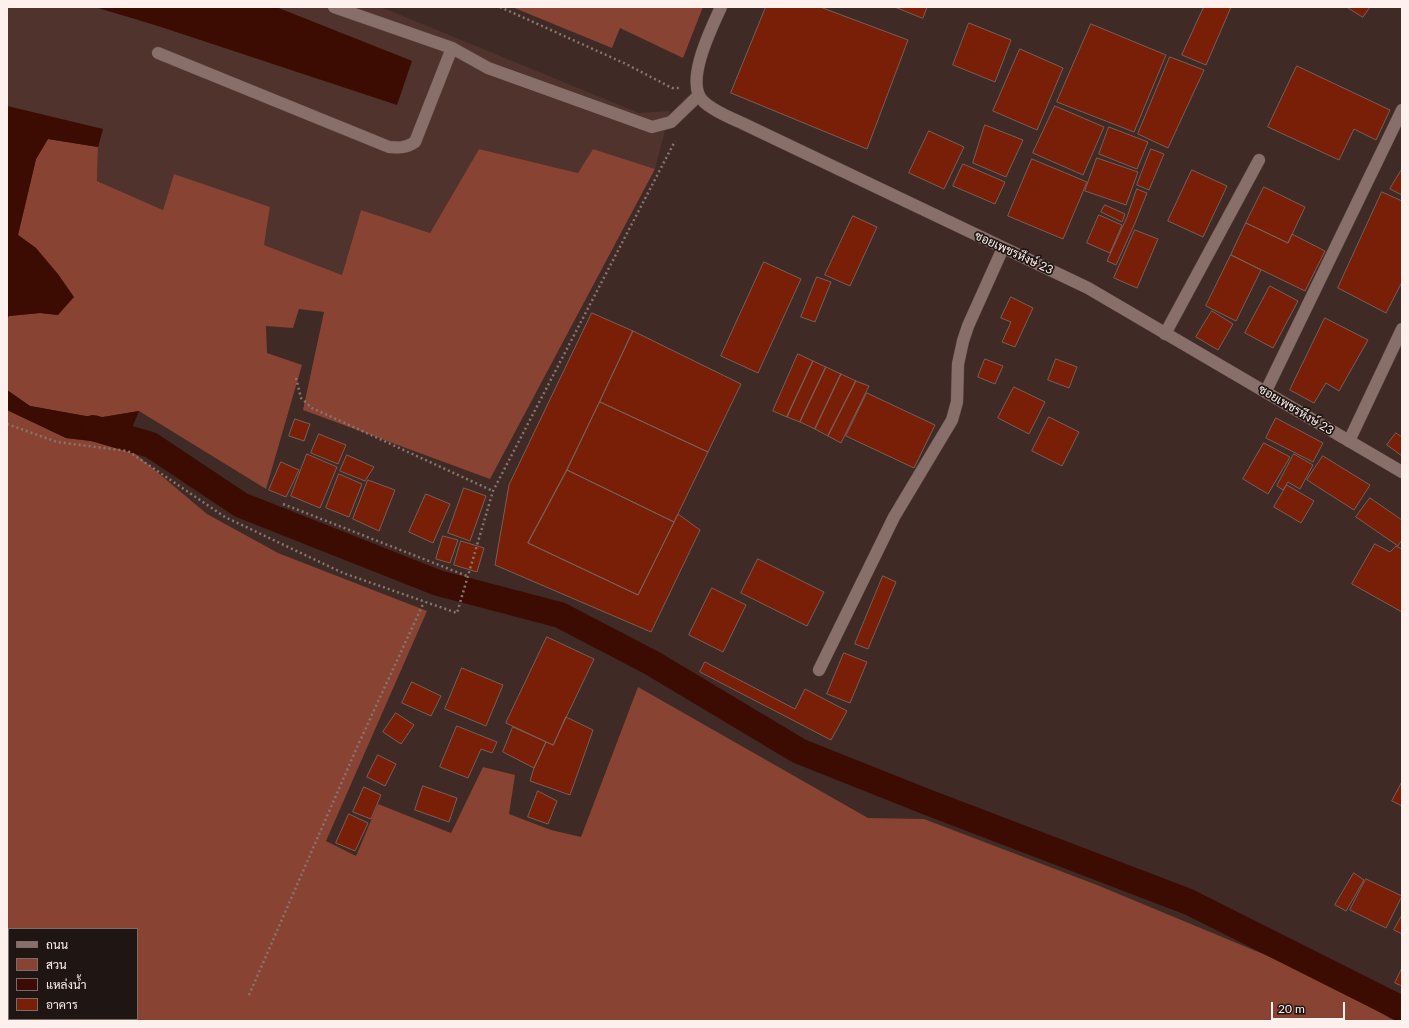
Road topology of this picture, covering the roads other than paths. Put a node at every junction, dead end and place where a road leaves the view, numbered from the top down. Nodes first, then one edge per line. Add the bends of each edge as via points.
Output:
1 (334, 7) edge
2 (721, 7) edge
3 (452, 48) junction
4 (158, 53) dead end
5 (698, 92) junction
6 (1402, 110) edge
7 (1259, 160) dead end
8 (1003, 248) junction
9 (1402, 329) edge
10 (1165, 334) junction
11 (1266, 391) junction
12 (1349, 441) junction
13 (1402, 472) edge
14 (819, 670) dead end

1 - 3 street
2 - 5 street via 700,60 696,76
3 - 4 street via 415,142 399,148 388,146
3 - 5 street via 488,68 652,126 671,122
5 - 8 street, ซอยเพชรหึงษ์ 23 via 703,102 715,110
6 - 11 street
7 - 10 street
8 - 10 street, ซอยเพชรหึงษ์ 23 via 1088,288
8 - 14 street via 963,341 958,364 957,402 952,420 894,517
9 - 12 street
10 - 11 street, ซอยเพชรหึงษ์ 23
11 - 12 street, ซอยเพชรหึงษ์ 23
12 - 13 street, ซอยเพชรหึงษ์ 23

